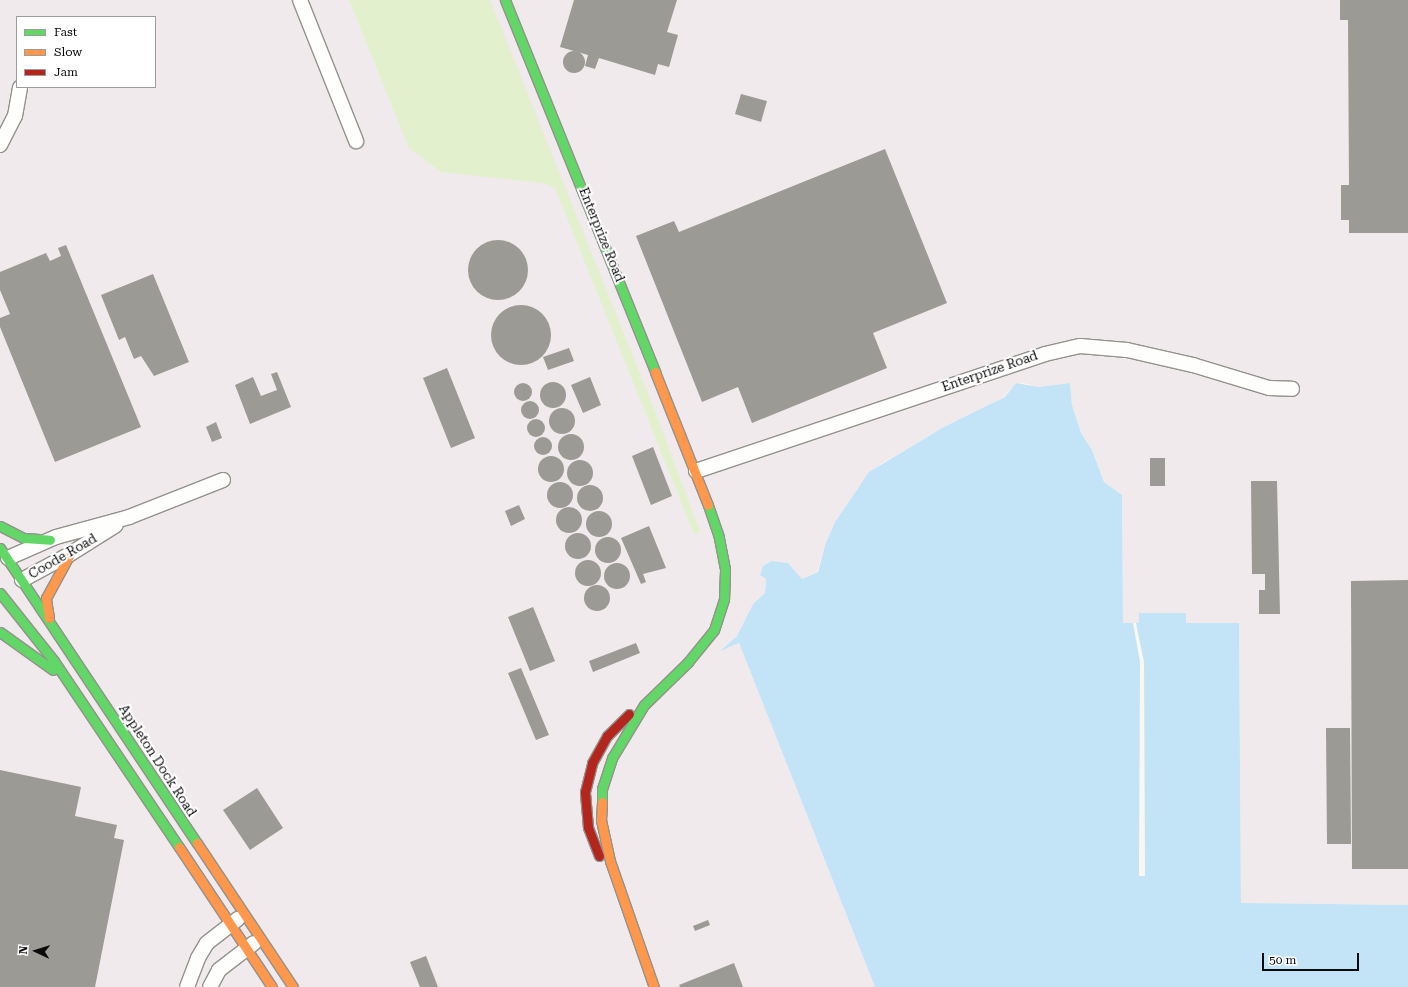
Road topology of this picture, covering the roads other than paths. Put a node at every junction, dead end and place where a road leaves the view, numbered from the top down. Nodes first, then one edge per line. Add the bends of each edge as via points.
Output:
1 (300, 0) edge
2 (505, 0) edge
3 (20, 88) edge
4 (356, 141) dead end
5 (0, 145) edge
6 (1292, 389) dead end
7 (696, 471) junction
8 (223, 480) dead end
9 (129, 517) junction
10 (0, 526) edge
11 (50, 540) junction
12 (70, 554) junction
13 (3, 556) edge
14 (22, 580) junction
15 (1, 596) edge
16 (50, 621) junction
17 (0, 632) edge
18 (70, 686) junction
19 (644, 705) junction
20 (626, 912) junction
21 (243, 915) junction
22 (230, 925) junction
23 (259, 939) junction
24 (246, 948) junction
25 (187, 987) edge
26 (210, 987) edge
27 (272, 987) edge
28 (293, 987) edge
29 (654, 987) edge

1 - 4 street
2 - 7 street, Enterprize Road
3 - 5 street via 15,116
6 - 7 street, Enterprize Road via 1269,388 1193,365 1127,350 1080,346 1045,354
7 - 19 street, Enterprize Road via 719,537 726,568 724,600 714,630 688,662
8 - 9 street, Coode Road
9 - 11 street, Coode Road
9 - 12 street, Coode Road
10 - 11 street via 24,538
11 - 13 street, Coode Road
12 - 14 street, Coode Road
12 - 16 street via 50,587 46,611
13 - 14 street, Appleton Dock Road
14 - 15 street, Coode Road
14 - 16 street, Appleton Dock Road
15 - 18 street
16 - 21 street, Appleton Dock Road
17 - 18 street via 52,669
18 - 22 street
19 - 20 street, Enterprize Road via 612,758 602,789 603,826 610,861
19 - 20 street, Enterprize Road via 624,718 607,736 592,763 585,792 588,827 602,864
20 - 29 street, Enterprize Road
21 - 22 street
21 - 23 street, Appleton Dock Road
22 - 24 street
22 - 25 street via 207,943
23 - 24 street
23 - 28 street, Appleton Dock Road
24 - 26 street via 219,970
24 - 27 street

